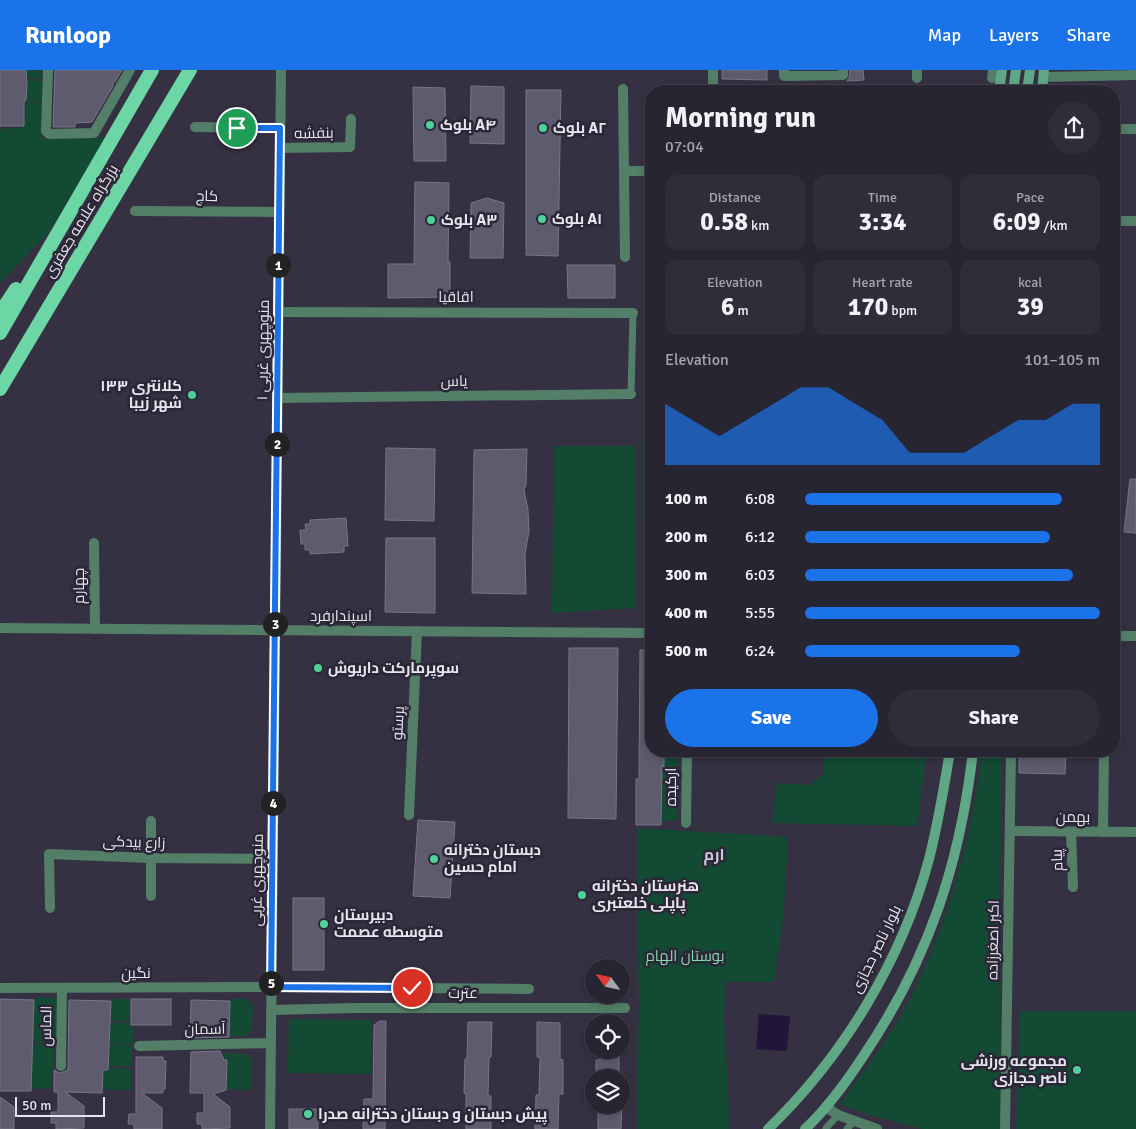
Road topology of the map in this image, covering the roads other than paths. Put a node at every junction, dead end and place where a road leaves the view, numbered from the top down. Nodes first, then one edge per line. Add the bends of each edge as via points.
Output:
1 (48, 70) edge
2 (130, 70) edge
3 (152, 70) edge
4 (190, 70) edge
5 (280, 70) edge
6 (713, 70) edge
7 (784, 70) edge
8 (843, 70) edge
9 (1002, 70) edge
10 (1016, 70) edge
11 (1030, 70) edge
12 (1044, 73) edge
13 (1136, 75) edge
14 (713, 85) edge
15 (1000, 85) edge
16 (1014, 85) edge
17 (1028, 85) edge
18 (623, 89) dead end
19 (351, 119) dead end
20 (195, 127) dead end
21 (280, 128) junction
22 (1120, 129) edge
23 (1136, 129) edge
24 (280, 148) junction
25 (624, 170) junction
26 (645, 171) edge
27 (135, 210) dead end
28 (279, 212) junction
29 (1120, 221) edge
30 (1136, 221) edge
31 (64, 224) junction
32 (625, 257) dead end
33 (278, 312) junction
34 (633, 312) joint
35 (0, 313) edge
36 (0, 334) edge
37 (0, 389) edge
38 (631, 394) joint
39 (277, 398) junction
40 (94, 542) dead end
41 (0, 628) edge
42 (95, 629) junction
43 (275, 630) junction
44 (417, 631) junction
45 (645, 633) edge
46 (1120, 636) edge
47 (1136, 636) edge
48 (687, 757) edge
49 (949, 757) edge
50 (972, 757) edge
51 (1011, 757) edge
52 (1104, 757) edge
53 (409, 815) dead end
54 (151, 821) dead end
55 (686, 823) dead end
56 (1010, 831) junction
57 (1071, 832) junction
58 (1103, 832) junction
59 (1136, 832) edge
60 (150, 858) junction
61 (272, 859) junction
62 (1073, 887) dead end
63 (151, 896) dead end
64 (50, 908) dead end
65 (271, 987) junction
66 (0, 988) edge
67 (62, 988) junction
68 (529, 989) dead end
69 (625, 1008) dead end
70 (271, 1010) junction
71 (271, 1043) junction
72 (139, 1046) dead end
73 (61, 1066) dead end
74 (826, 1107) junction
75 (838, 1115) junction
76 (850, 1125) edge
77 (270, 1129) edge
78 (768, 1129) edge
79 (805, 1129) edge
80 (826, 1129) edge
81 (877, 1129) edge
82 (1005, 1129) edge

1 - 2 street via 46,131 49,134 94,132
3 - 31 highway, بزرگراه علامه جعفری
4 - 37 highway, بزرگراه علامه جعفری
5 - 21 street, منوچهری غربی ۱
6 - 14 street
7 - 8 street via 784,76 843,75
9 - 15 main road
10 - 16 main road
11 - 17 main road
12 - 13 street
18 - 25 street
19 - 24 street, بنفشه via 350,148
20 - 21 street
21 - 24 street, منوچهری غربی ۱
22 - 23 street
24 - 28 street, منوچهری غربی ۱
25 - 26 street
25 - 32 street
27 - 28 street, کاج
28 - 33 street, منوچهری غربی ۱
29 - 30 street
31 - 35 highway
31 - 36 highway, بزرگراه علامه جعفری
33 - 34 street, اقاقیا
33 - 39 street, منوچهری غربی ۱
34 - 38 lane
38 - 39 street, یاس
39 - 43 street, منوچهری غربی ۱
40 - 42 street, چهارم
41 - 42 street, اسپندارفرد
42 - 43 street, اسپندارفرد
43 - 44 street, اسپندارفرد
43 - 61 street, منوچهری غربی
44 - 45 street, اسپندارفرد
44 - 53 street, پرستو
46 - 47 street
48 - 55 street, ارکیده
49 - 78 main road, بلوار ناصر حجازی via 928,860 912,910 888,965 863,1011 819,1074
50 - 74 main road via 952,866 924,947 880,1031
51 - 56 street, اکبر اصغرزاده
52 - 58 street
54 - 60 street
56 - 57 street, بهمن
56 - 82 street, اکبر اصغرزاده
57 - 58 street, بهمن
57 - 62 street, پیام
58 - 59 street, بهمن
60 - 61 street, زارع بیدکی
60 - 63 street
60 - 64 street, زارع بیدکی via 49,854
61 - 65 street, منوچهری غربی
65 - 67 street, نگین
65 - 68 street, نگین
65 - 70 street, منوچهری غربی
66 - 67 street, نگین
67 - 73 street, الماس
69 - 70 street, عترت
70 - 71 street, منوچهری غربی
71 - 72 street, آسمان
71 - 77 street, منوچهری غربی
74 - 75 street
74 - 79 main road
75 - 76 street
75 - 80 lane
76 - 81 street

